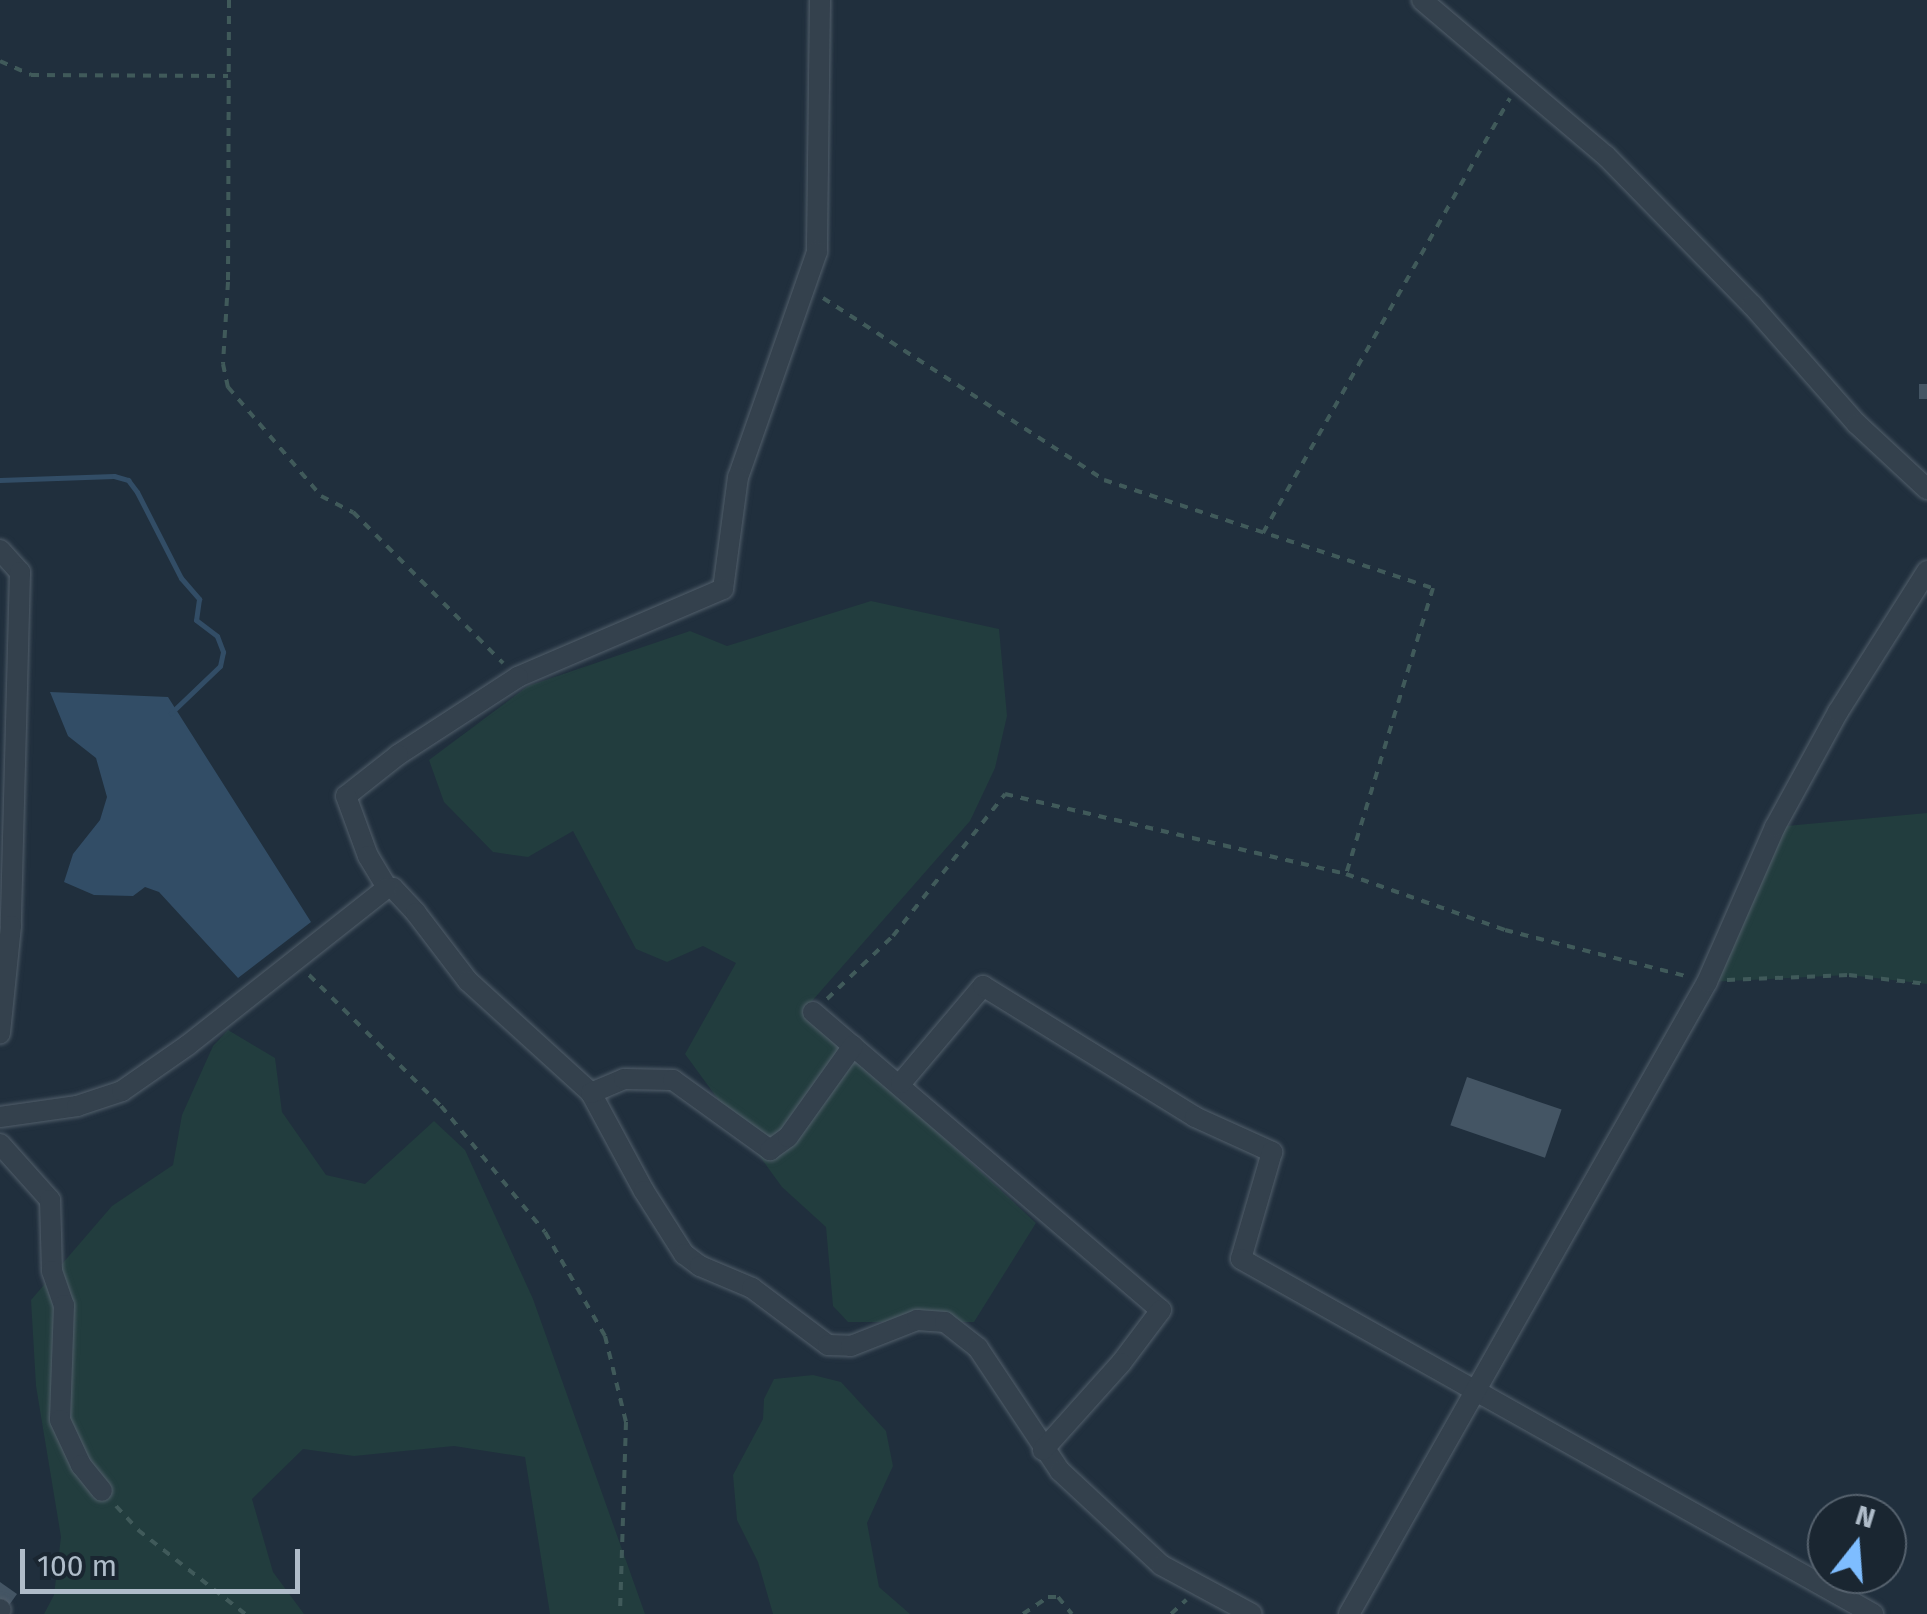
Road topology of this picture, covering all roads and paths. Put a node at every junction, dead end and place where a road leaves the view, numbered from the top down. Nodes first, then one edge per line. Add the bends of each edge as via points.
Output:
1 (228, 0) edge
2 (820, 0) edge
3 (1422, 0) edge
4 (0, 60) edge
5 (228, 76) junction
6 (1520, 81) junction
7 (808, 288) junction
8 (1927, 489) edge
9 (1262, 533) junction
10 (0, 550) edge
11 (1927, 571) edge
12 (518, 676) junction
13 (1346, 874) junction
14 (387, 888) junction
15 (296, 963) junction
16 (1707, 982) junction
17 (1927, 984) edge
18 (813, 1012) joint
19 (0, 1033) edge
20 (853, 1046) junction
21 (901, 1084) junction
22 (590, 1092) junction
23 (0, 1117) edge
24 (0, 1144) edge
25 (1473, 1389) junction
26 (1043, 1450) junction
27 (102, 1491) joint
28 (245, 1614) edge
29 (620, 1614) edge
30 (1023, 1614) edge
31 (1072, 1614) edge
32 (1252, 1614) edge
33 (1349, 1614) edge
34 (1872, 1614) edge

1 - 5 path
2 - 7 street via 818,252
3 - 6 street
4 - 5 path via 31,75
5 - 12 path via 222,364 228,387 321,496 352,512
6 - 8 street via 1606,156 1752,305 1856,424
6 - 9 path
7 - 9 path via 1104,480
7 - 12 street via 738,477 723,588
9 - 13 path via 1433,588
10 - 19 street via 20,572 12,926
11 - 16 street via 1775,827
12 - 14 street via 346,796
13 - 16 path via 1505,930
13 - 18 path via 1005,794 893,936
14 - 15 street
14 - 22 street via 416,912 468,980
15 - 23 street via 122,1090 62,1110
15 - 29 path via 441,1106 545,1232 588,1301 605,1336 626,1422
16 - 17 path via 1849,975
16 - 25 street
18 - 20 street
20 - 21 street
20 - 22 street via 788,1137 770,1150 673,1080 624,1079
21 - 25 street via 983,986 1195,1117 1272,1152 1241,1259
21 - 26 street via 1161,1310
22 - 26 street via 684,1254 752,1288 828,1344 852,1346 917,1320 945,1322 978,1348
24 - 27 street via 50,1200 52,1271 64,1306 60,1420
25 - 33 street
25 - 34 street
26 - 32 street via 1161,1565
27 - 28 path via 138,1530
30 - 31 path via 1058,1597

